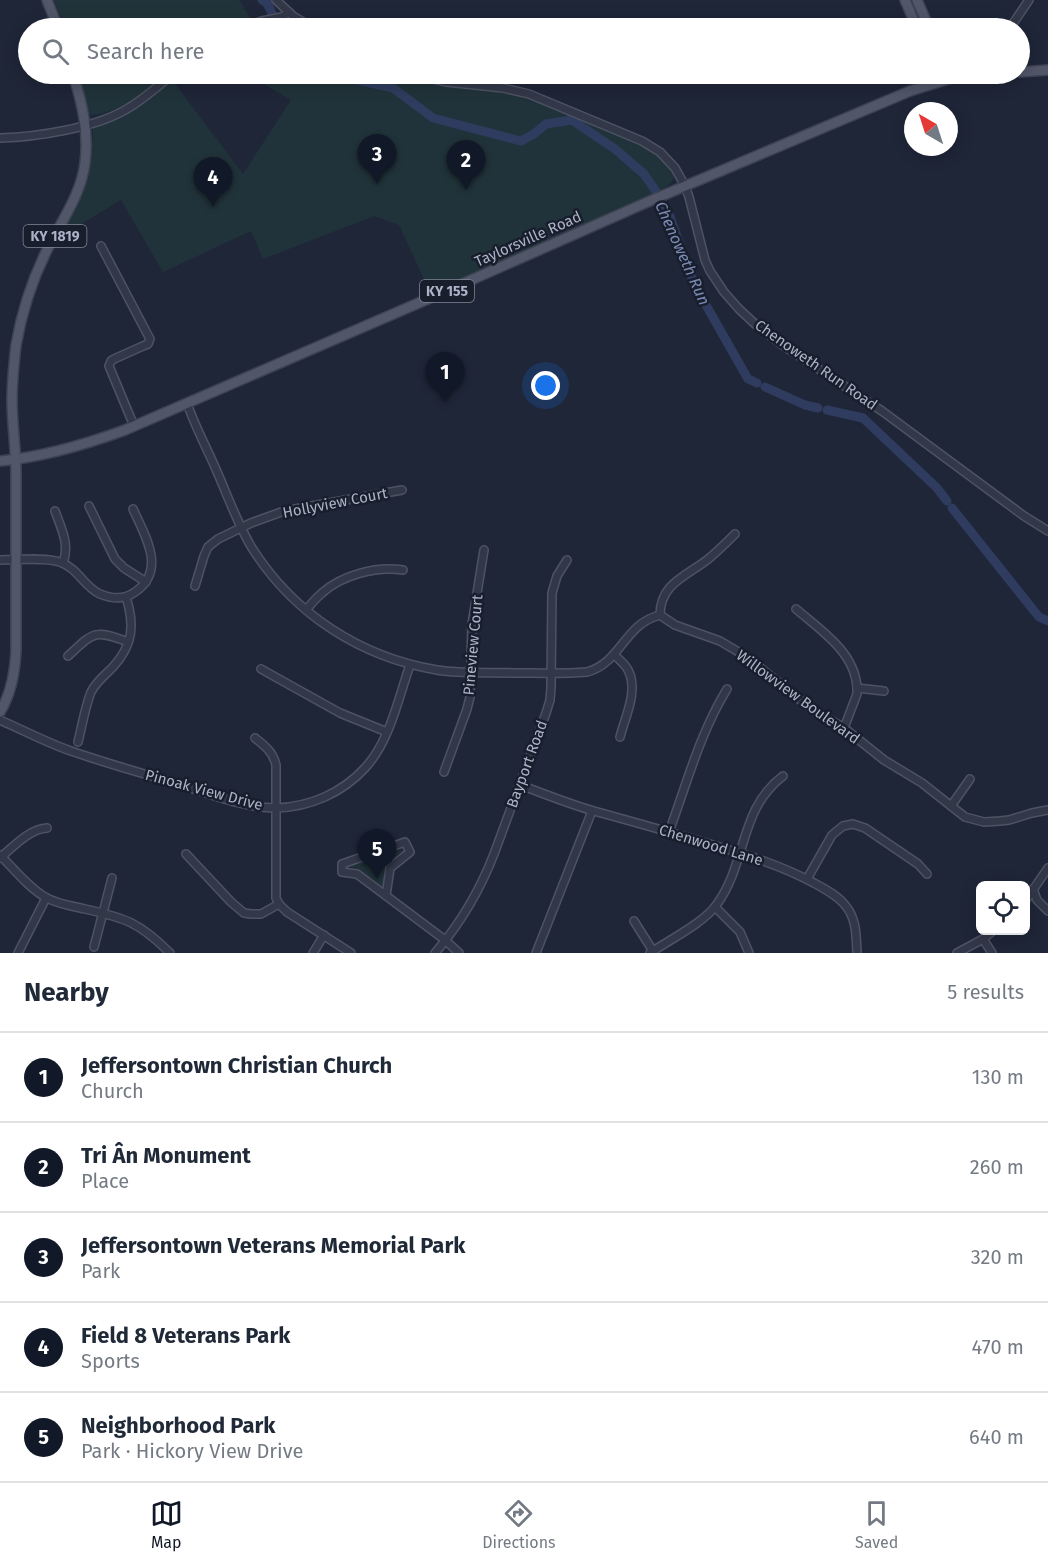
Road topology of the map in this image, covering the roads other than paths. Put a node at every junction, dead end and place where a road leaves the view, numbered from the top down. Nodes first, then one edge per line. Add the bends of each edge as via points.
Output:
1 (47, 0) edge
2 (276, 0) edge
3 (906, 0) edge
4 (917, 0) edge
5 (1029, 0) edge
6 (289, 12) junction
7 (54, 18) edge
8 (277, 18) edge
9 (298, 18) edge
10 (913, 18) edge
11 (925, 18) edge
12 (1017, 18) edge
13 (1048, 70) edge
14 (1030, 71) edge
15 (76, 84) edge
16 (161, 84) edge
17 (462, 84) edge
18 (924, 84) edge
19 (86, 124) junction
20 (0, 138) edge
21 (685, 186) junction
22 (101, 246) dead end
23 (188, 403) junction
24 (134, 426) junction
25 (15, 460) junction
26 (0, 461) edge
27 (402, 490) dead end
28 (89, 506) dead end
29 (133, 509) dead end
30 (54, 511) dead end
31 (241, 528) junction
32 (1048, 531) edge
33 (735, 534) dead end
34 (484, 550) dead end
35 (0, 560) edge
36 (15, 560) junction
37 (567, 560) dead end
38 (63, 563) junction
39 (402, 570) dead end
40 (146, 582) junction
41 (195, 586) dead end
42 (126, 597) junction
43 (796, 609) dead end
44 (306, 610) junction
45 (660, 615) junction
46 (128, 642) junction
47 (615, 655) junction
48 (68, 656) dead end
49 (410, 665) junction
50 (261, 669) dead end
51 (471, 672) junction
52 (551, 673) junction
53 (858, 688) junction
54 (727, 689) dead end
55 (884, 691) dead end
56 (0, 712) edge
57 (0, 720) edge
58 (844, 728) junction
59 (387, 732) junction
60 (620, 737) dead end
61 (255, 738) dead end
62 (78, 742) dead end
63 (444, 772) dead end
64 (783, 776) dead end
65 (970, 779) dead end
66 (520, 785) junction
67 (951, 806) junction
68 (276, 808) junction
69 (1048, 810) edge
70 (592, 811) junction
71 (47, 828) dead end
72 (669, 832) junction
73 (739, 853) junction
74 (186, 854) dead end
75 (0, 857) edge
76 (1048, 868) edge
77 (927, 874) dead end
78 (112, 878) dead end
79 (807, 879) junction
80 (1033, 889) junction
81 (1030, 894) edge
82 (386, 896) junction
83 (46, 898) junction
84 (279, 904) junction
85 (715, 907) junction
86 (1048, 911) edge
87 (103, 913) junction
88 (634, 921) dead end
89 (324, 935) junction
90 (988, 935) edge
91 (983, 939) junction
92 (445, 940) junction
93 (94, 946) dead end
94 (652, 952) edge
95 (18, 953) edge
96 (170, 953) edge
97 (313, 953) edge
98 (351, 953) edge
99 (435, 953) edge
100 (459, 953) edge
101 (536, 953) edge
102 (749, 953) edge
103 (857, 953) edge
104 (957, 953) edge
105 (992, 953) edge

1 - 7 main road
2 - 6 street
3 - 10 main road
4 - 11 main road
5 - 12 street
6 - 8 street
6 - 9 street
13 - 14 main road
15 - 19 main road, KY 1819
16 - 19 street via 125,111
17 - 21 street, Chenoweth Run Road via 539,98 648,144 666,157
18 - 21 main road, Taylorsville Road / KY 155
19 - 20 street via 40,135
19 - 25 main road, KY 1819 via 81,183 40,265 21,319 12,399
21 - 23 main road, Taylorsville Road / KY 155
21 - 32 street, Chenoweth Run Road via 710,271 747,316 781,344 882,411
22 - 24 street via 150,339 148,344 110,363
23 - 24 main road, Taylorsville Road / KY 155
23 - 31 street
24 - 25 main road, Taylorsville Road / KY 155 via 68,449
25 - 26 main road, Taylorsville Road / KY 155
25 - 36 main road, KY 1819
27 - 31 street, Hollyview Court via 284,511
28 - 40 street via 115,559
29 - 40 street via 153,559
30 - 38 street via 66,543
31 - 41 street, Hollyview Court via 208,547
31 - 44 street via 280,586
33 - 45 street via 672,584 663,598
34 - 51 street, Pineview Court via 472,624
35 - 36 street
36 - 38 street
36 - 56 main road, KY 1819 via 16,659
37 - 52 street, Bayport Road via 552,593
38 - 42 street via 95,592 110,598
39 - 44 street via 386,569 341,581
40 - 42 street
42 - 46 street via 132,622
43 - 53 street via 841,648
44 - 49 street via 356,644
45 - 47 street via 634,629
45 - 58 street, Willowview Boulevard via 747,657 809,707
46 - 48 street via 96,634
46 - 62 street via 92,692
47 - 52 street via 587,672
47 - 60 street via 628,670 632,686
49 - 51 street
49 - 59 street, Pinoak View Drive
50 - 59 street via 340,712
51 - 52 street
51 - 63 street, Pineview Court via 467,709
52 - 66 street, Bayport Road via 550,700
53 - 55 street
53 - 58 street
54 - 72 street via 708,724
57 - 68 street, Pinoak View Drive via 68,751 227,799
58 - 67 street, Willowview Boulevard
59 - 68 street, Pinoak View Drive via 375,756 348,784 312,802
61 - 68 street via 275,760
64 - 73 street via 768,788 754,811
65 - 67 street
66 - 70 street, Chenwood Lane
66 - 92 street, Bayport Road via 485,876
67 - 69 street, Willowview Boulevard via 965,817 984,822
68 - 84 street via 275,893
70 - 72 street, Chenwood Lane
70 - 101 street
71 - 75 street via 32,832
72 - 73 street, Chenwood Lane
73 - 79 street, Chenwood Lane
73 - 85 street via 729,884
74 - 84 street via 244,913 261,914
75 - 83 street
76 - 80 street
77 - 79 street via 918,864 854,824 843,826 832,835
78 - 87 street
79 - 103 street, Chenwood Lane via 845,904 855,923
80 - 81 street
80 - 86 street
82 - 82 street via 357,874 342,872 342,864 405,842 410,852 390,868
82 - 92 street
83 - 87 street
83 - 95 street
84 - 89 street
85 - 94 street
85 - 102 street via 740,932
87 - 93 street
87 - 96 street via 145,930
88 - 94 street
89 - 97 street
89 - 98 street
90 - 91 street
91 - 104 street
91 - 105 street
92 - 99 street, Bayport Road
92 - 100 street

